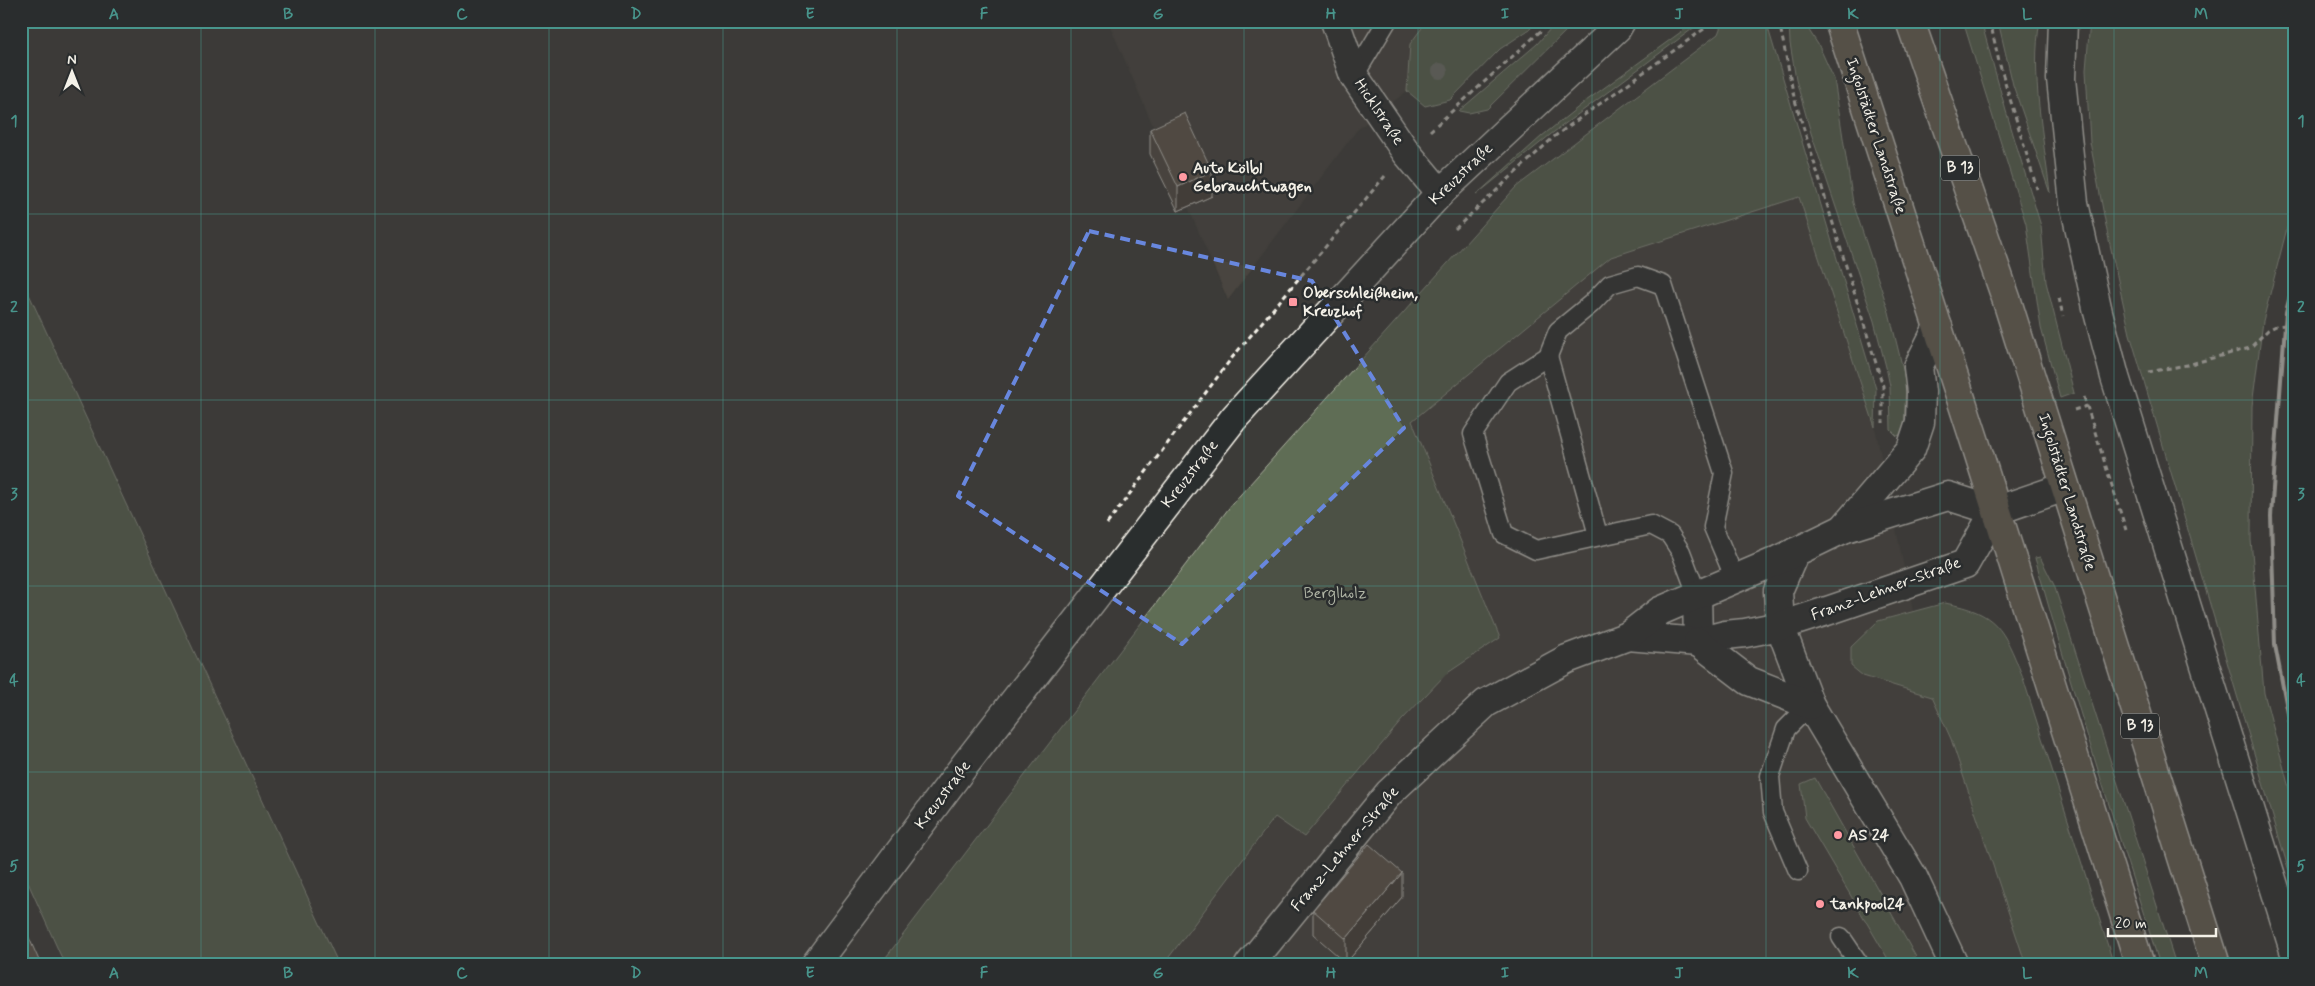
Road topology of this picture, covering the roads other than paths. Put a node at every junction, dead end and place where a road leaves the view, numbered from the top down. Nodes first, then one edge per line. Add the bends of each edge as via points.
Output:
1 (1335, 21) edge
2 (1387, 21) edge
3 (1839, 21) edge
4 (2063, 21) edge
5 (1626, 24) edge
6 (1914, 26) edge
7 (1354, 76) junction
8 (1440, 193) junction
9 (1938, 327) junction
10 (1548, 356) junction
11 (2065, 487) junction
12 (1996, 511) junction
13 (1843, 529) junction
14 (1598, 535) junction
15 (1795, 552) junction
16 (1735, 579) junction
17 (1696, 594) junction
18 (1780, 626) junction
19 (1628, 636) junction
20 (1698, 642) junction
21 (1810, 705) junction
22 (1798, 871) dead end
23 (1841, 937) dead end
24 (2294, 950) edge
25 (1252, 964) edge
26 (815, 965) edge
27 (1860, 965) edge
28 (1954, 965) edge
29 (2140, 965) edge
30 (2216, 965) edge

1 - 7 street, Hicklstraße
2 - 7 lane
3 - 9 main road, Ingolstädter Landstraße
4 - 24 street via 2061,79 2074,203 2098,312 2115,377
5 - 8 street, Kreuzstraße
6 - 11 main road, Ingolstädter Landstraße / B 13 via 2007,301
7 - 8 street, Hicklstraße via 1406,152
8 - 26 street, Kreuzstraße via 1234,418 964,766
9 - 12 main road, Ingolstädter Landstraße
9 - 13 street via 1918,366 1920,422 1911,449
10 - 14 lane
10 - 14 lane via 1508,382 1474,434 1504,534 1536,550
10 - 16 lane via 1558,331 1610,284 1638,276 1663,285 1724,474 1713,527
11 - 12 street
11 - 30 main road, Ingolstädter Landstraße / B 13
12 - 13 street, Franz-Lehner-Straße via 1948,496
12 - 18 street, Franz-Lehner-Straße via 1965,564
12 - 29 main road, Ingolstädter Landstraße
13 - 15 street, Franz-Lehner-Straße
14 - 17 lane via 1651,525 1670,535
15 - 16 street, Franz-Lehner-Straße
15 - 18 street via 1778,591
16 - 17 street, Franz-Lehner-Straße
17 - 19 street, Franz-Lehner-Straße via 1660,611
17 - 20 street
18 - 20 street, Franz-Lehner-Straße
18 - 21 street
19 - 20 street, Franz-Lehner-Straße
19 - 25 street, Franz-Lehner-Straße via 1566,659 1486,703 1389,793
20 - 21 street via 1749,681
21 - 22 lane via 1786,729 1770,776 1773,812
21 - 28 street via 1913,877
23 - 27 lane

